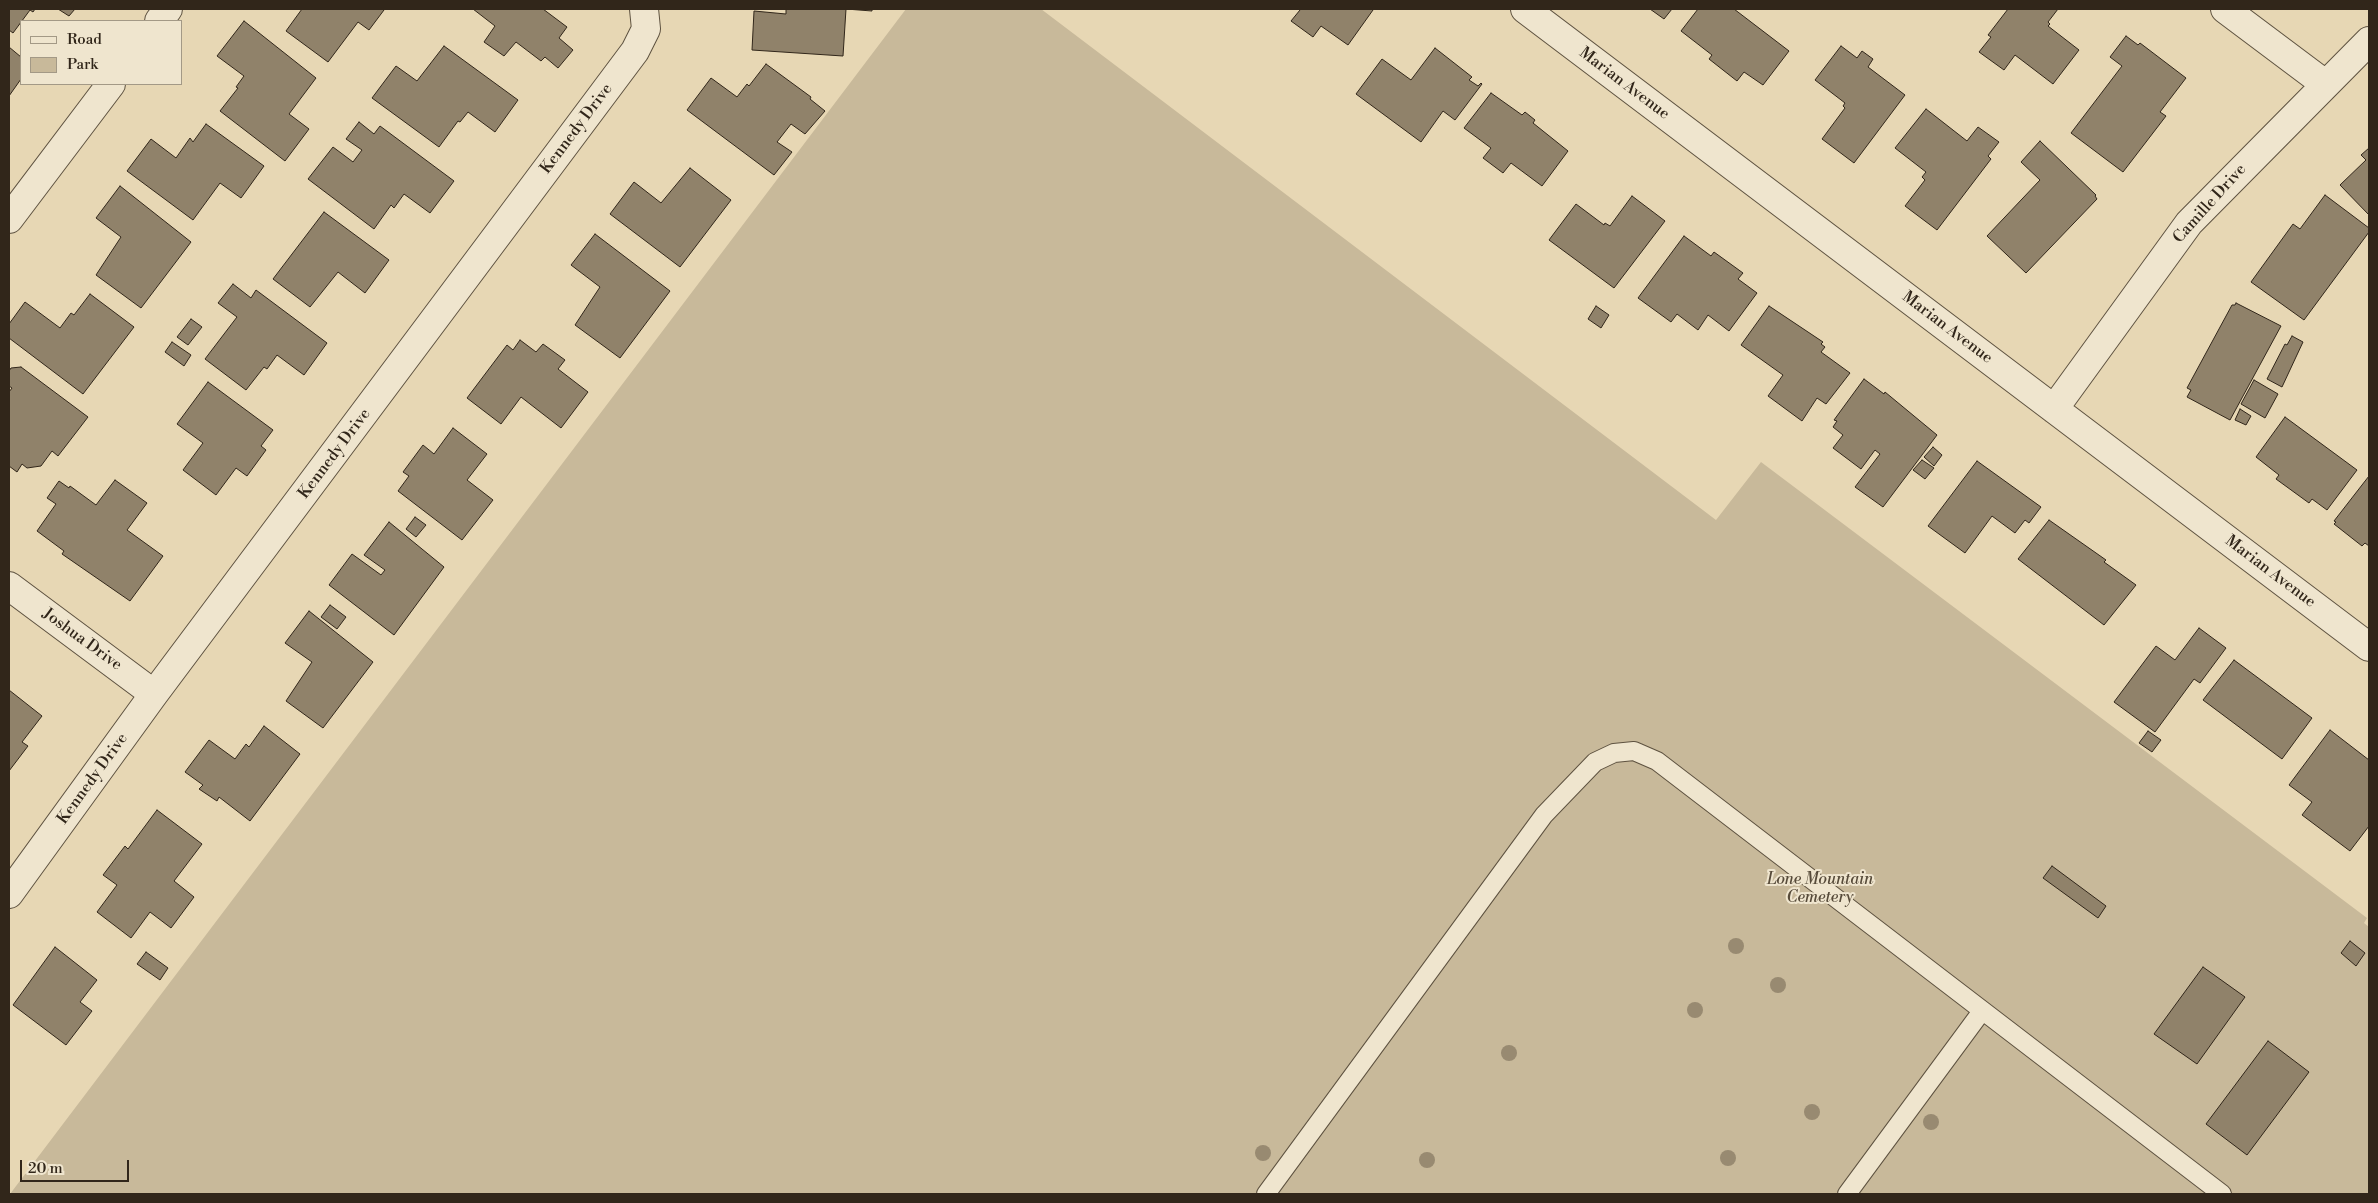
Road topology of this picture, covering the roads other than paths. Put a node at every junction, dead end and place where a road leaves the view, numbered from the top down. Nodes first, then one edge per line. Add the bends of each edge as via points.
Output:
1 (168, 9) edge
2 (644, 9) edge
3 (1525, 9) edge
4 (2226, 9) edge
5 (160, 20) edge
6 (2369, 40) edge
7 (2325, 84) junction
8 (110, 85) edge
9 (9, 219) edge
10 (2054, 409) junction
11 (9, 586) edge
12 (2369, 647) edge
13 (154, 694) junction
14 (9, 894) edge
15 (1982, 1011) junction
16 (1266, 1194) edge
17 (1847, 1194) edge
18 (2222, 1194) edge

1 - 5 street
2 - 13 street, Kennedy Drive via 646,29 635,51
3 - 10 street, Marian Avenue
4 - 7 street
6 - 7 street, Camille Drive
7 - 10 street, Camille Drive via 2188,223
8 - 9 street
10 - 12 street, Marian Avenue
11 - 13 street, Joshua Drive
13 - 14 street, Kennedy Drive
15 - 16 lane via 1657,761 1634,751 1614,753 1595,762 1544,815
15 - 17 lane
15 - 18 lane

